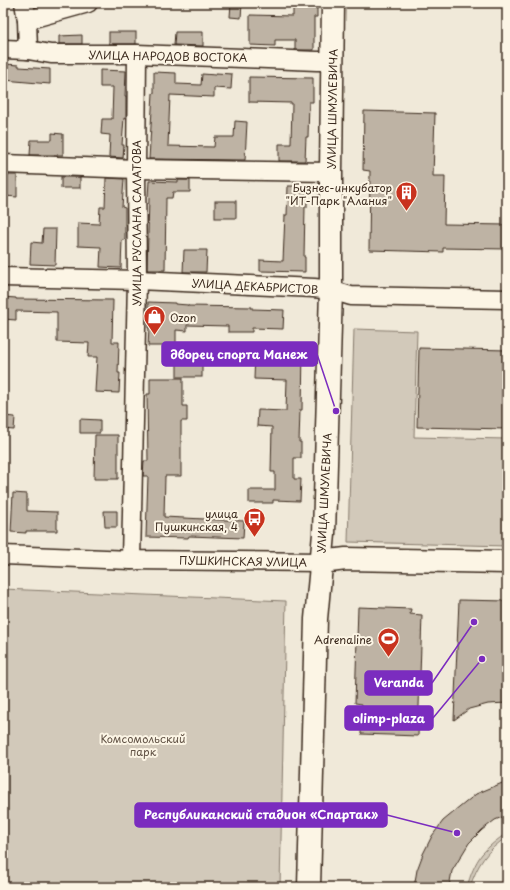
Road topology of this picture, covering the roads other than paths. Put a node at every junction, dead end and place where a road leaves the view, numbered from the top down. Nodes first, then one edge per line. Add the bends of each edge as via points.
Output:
1 (88, 3) edge
2 (333, 3) edge
3 (26, 11) edge
4 (3, 49) edge
5 (28, 50) junction
6 (137, 54) junction
7 (333, 60) junction
8 (3, 164) edge
9 (136, 169) junction
10 (331, 172) junction
11 (3, 277) edge
12 (137, 280) junction
13 (331, 290) junction
14 (507, 299) edge
15 (3, 555) edge
16 (131, 560) junction
17 (321, 562) junction
18 (507, 562) edge
19 (309, 887) edge

1 - 3 street
2 - 7 main road, УЛИЦА ШМУЛЕВИЧА
3 - 5 street
4 - 5 street, УЛИЦА НАРОДОВ ВОСТОКА
5 - 6 street, УЛИЦА НАРОДОВ ВОСТОКА via 51,54
6 - 7 street, УЛИЦА НАРОДОВ ВОСТОКА
6 - 9 street, УЛИЦА РУСЛАНА САЛАТОВА
7 - 10 main road, УЛИЦА ШМУЛЕВИЧА
8 - 9 street
9 - 10 street
9 - 12 street, УЛИЦА РУСЛАНА САЛАТОВА
10 - 13 main road, УЛИЦА ШМУЛЕВИЧА
11 - 12 street, УЛИЦА ДЕКАБРИСТОВ
12 - 13 street, УЛИЦА ДЕКАБРИСТОВ
12 - 16 street, УЛИЦА РУСЛАНА САЛАТОВА
13 - 14 street, УЛИЦА ДЕКАБРИСТОВ via 351,296
13 - 17 main road, УЛИЦА ШМУЛЕВИЧА
15 - 16 street, ПУШКИНСКАЯ УЛИЦА
16 - 17 street, ПУШКИНСКАЯ УЛИЦА
17 - 18 main road, ПУШКИНСКАЯ УЛИЦА
17 - 19 main road, УЛИЦА ШМУЛЕВИЧА via 316,619

